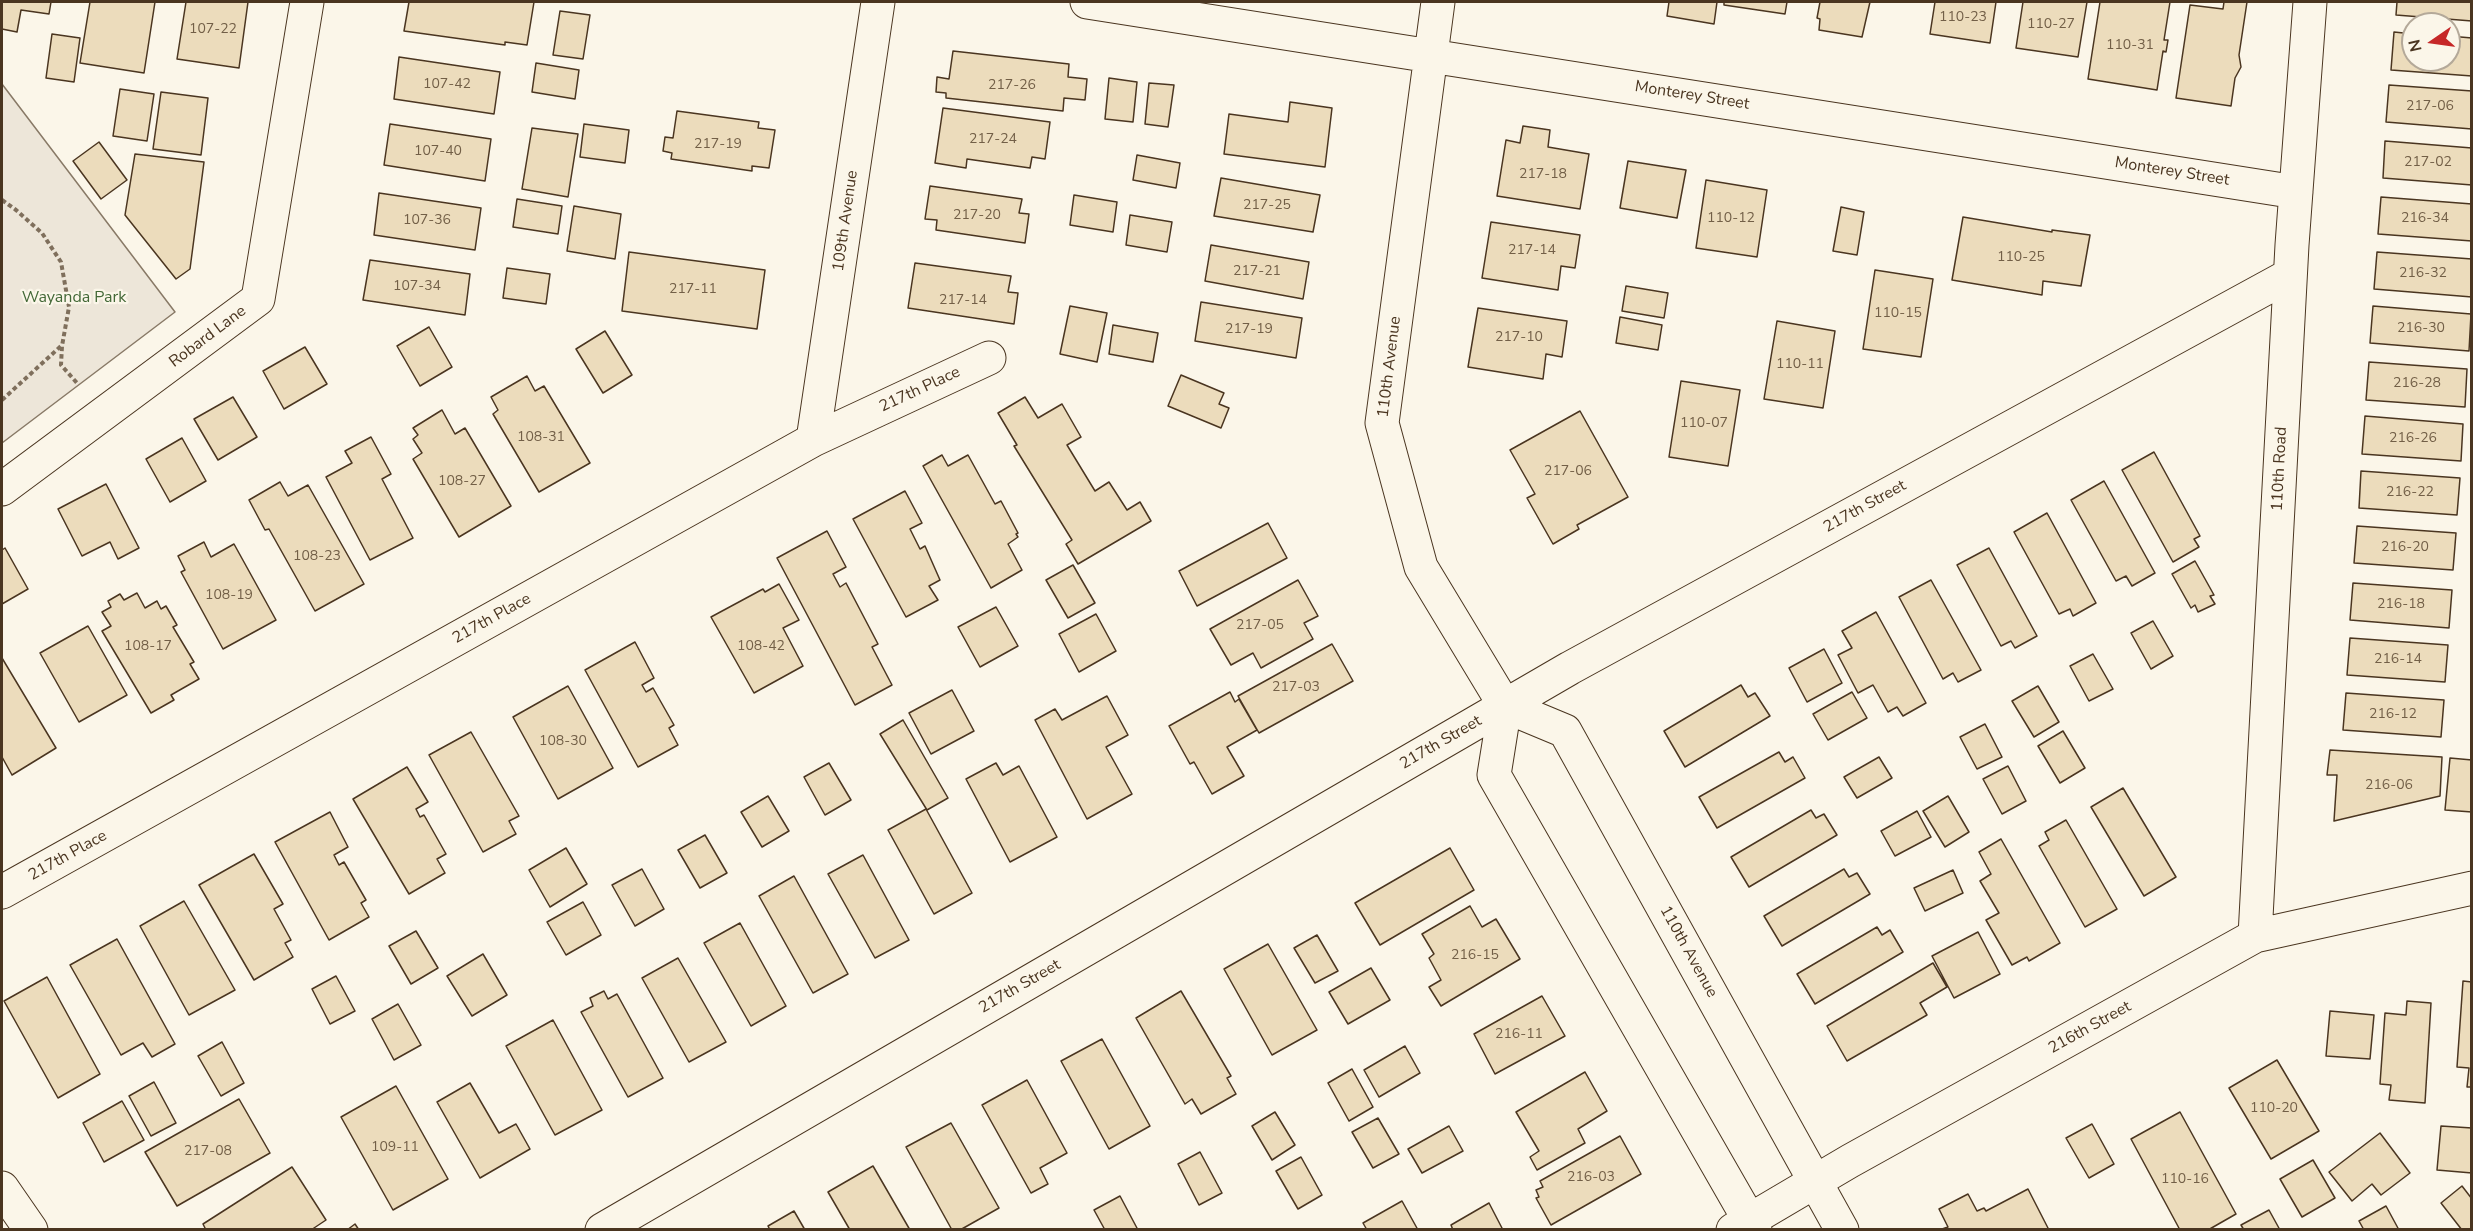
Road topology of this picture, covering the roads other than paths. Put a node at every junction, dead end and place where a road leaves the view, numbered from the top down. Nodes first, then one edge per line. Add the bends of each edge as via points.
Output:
1 (307, 2) edge
2 (878, 2) edge
3 (1087, 2) edge
4 (1438, 2) edge
5 (2310, 2) edge
6 (1430, 54) junction
7 (2296, 192) junction
8 (2290, 275) junction
9 (989, 358) dead end
10 (813, 440) junction
11 (2, 489) edge
12 (1505, 706) junction
13 (2472, 888) edge
14 (2, 892) edge
15 (2255, 936) junction
16 (1815, 1181) junction
17 (2, 1188) edge
18 (19, 1224) edge
19 (1746, 1226) edge
20 (602, 1230) edge
21 (1842, 1230) edge

1 - 11 street, Robard Lane via 258,299
2 - 10 street, 109th Avenue
3 - 6 street, Monterey Street
4 - 6 street, 110th Avenue
5 - 7 street, 110th Road
6 - 7 street, Monterey Street
6 - 12 street, 110th Avenue via 1382,423 1421,567
7 - 8 street, 110th Road
8 - 12 street, 217th Street
8 - 15 street, 110th Road
9 - 10 street, 217th Place
10 - 14 street, 217th Place
12 - 16 street, 110th Avenue via 1566,731
12 - 19 street via 1494,775
12 - 20 street, 217th Street
13 - 15 street, 216th Street
15 - 16 street, 216th Street
16 - 19 street, 216th Street
16 - 21 street, 110th Avenue
17 - 18 street

